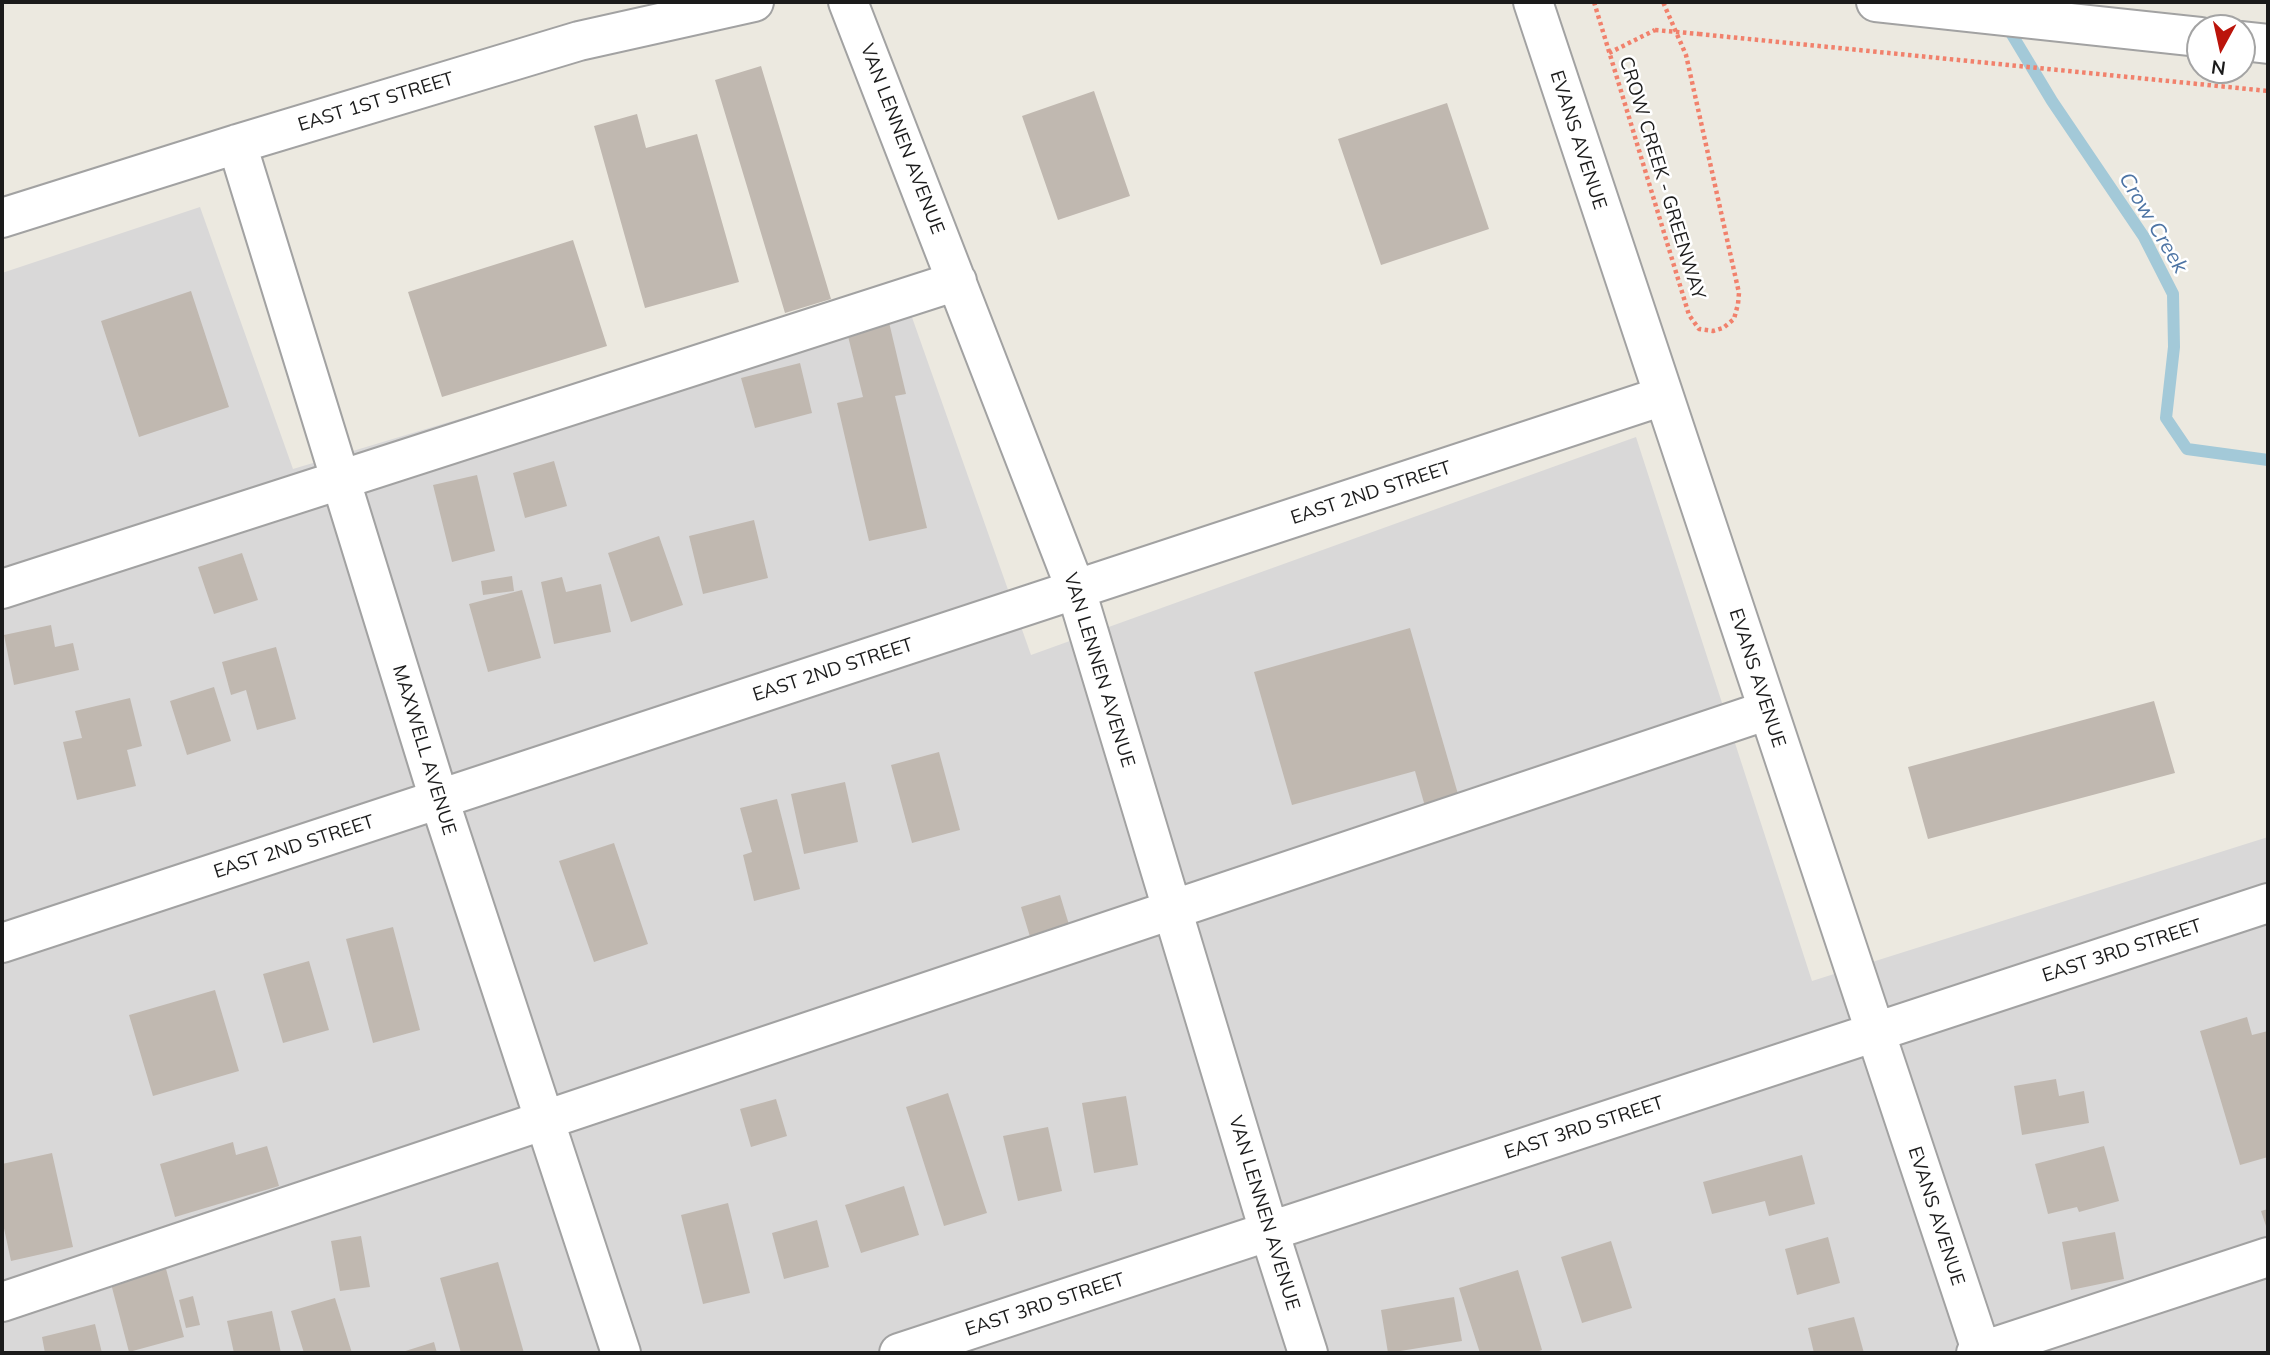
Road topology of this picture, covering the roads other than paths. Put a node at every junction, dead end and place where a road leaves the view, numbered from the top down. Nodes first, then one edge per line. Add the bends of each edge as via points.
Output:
1 (754, 2) edge
2 (848, 2) edge
3 (1532, 2) edge
4 (1876, 2) edge
5 (2186, 36) edge
6 (237, 144) junction
7 (2, 218) edge
8 (957, 281) junction
9 (1663, 396) junction
10 (340, 480) junction
11 (2, 589) edge
12 (1076, 590) junction
13 (1768, 710) junction
14 (439, 799) junction
15 (2268, 903) edge
16 (1172, 910) junction
17 (2, 943) edge
18 (1875, 1032) junction
19 (544, 1121) junction
20 (1269, 1231) junction
21 (2268, 1257) edge
22 (2, 1302) edge
23 (621, 1353) edge
24 (899, 1353) edge
25 (1308, 1353) edge
26 (1980, 1353) edge

1 - 6 street, EAST 1ST STREET via 579,41
2 - 8 street, VAN LENNEN AVENUE
3 - 9 street, EVANS AVENUE
4 - 5 street
6 - 7 street, EAST 1ST STREET
6 - 10 street, MAXWELL AVENUE
8 - 10 street
8 - 12 street, VAN LENNEN AVENUE
9 - 12 street, EAST 2ND STREET
9 - 13 street, EVANS AVENUE
10 - 11 street
10 - 14 street, MAXWELL AVENUE
12 - 14 street, EAST 2ND STREET
12 - 16 street, VAN LENNEN AVENUE
13 - 16 street
13 - 18 street, EVANS AVENUE
14 - 17 street, EAST 2ND STREET
14 - 19 street, MAXWELL AVENUE
15 - 18 street, EAST 3RD STREET
16 - 19 street
16 - 20 street, VAN LENNEN AVENUE
18 - 20 street, EAST 3RD STREET
18 - 26 street, EVANS AVENUE
19 - 22 street
19 - 23 street, MAXWELL AVENUE
20 - 24 street, EAST 3RD STREET
20 - 25 street, VAN LENNEN AVENUE
21 - 26 street

